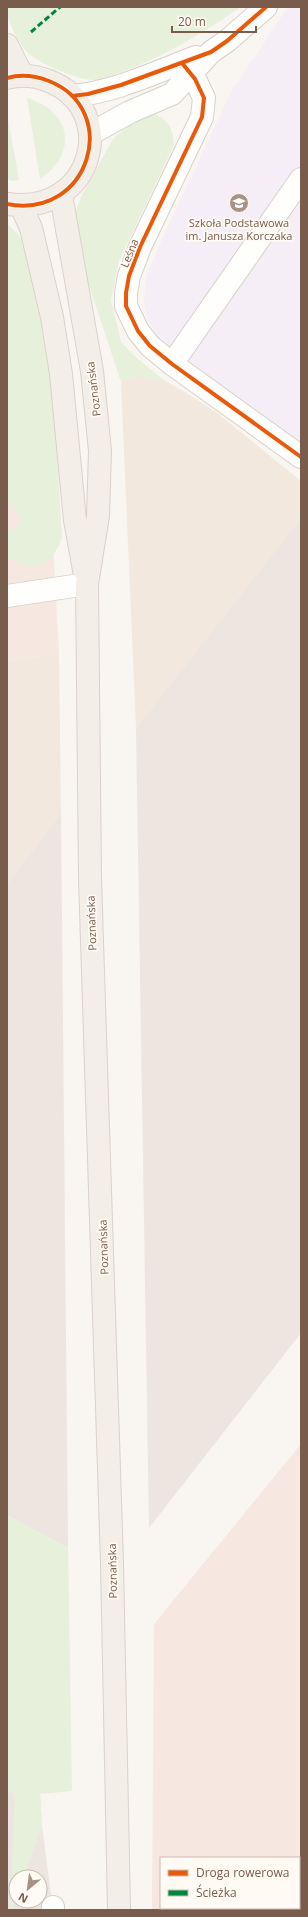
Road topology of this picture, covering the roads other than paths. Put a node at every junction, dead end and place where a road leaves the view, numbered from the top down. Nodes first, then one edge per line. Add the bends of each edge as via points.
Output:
1 (266, 7) edge
2 (7, 45) edge
3 (186, 68) junction
4 (15, 76) edge
5 (72, 96) junction
6 (90, 134) junction
7 (299, 186) edge
8 (61, 195) junction
9 (14, 205) edge
10 (172, 364) junction
11 (301, 457) edge
12 (87, 584) junction
13 (7, 593) edge
14 (119, 1910) edge

1 - 3 street via 227,41
2 - 4 main road
3 - 5 street
3 - 6 street via 172,94 130,112
3 - 10 street, Leśna via 204,98 202,117 140,247 129,276 126,293 126,306 138,331 150,346
4 - 5 main road via 40,78 58,84
5 - 6 main road via 84,113
6 - 8 main road via 84,168 74,183
7 - 10 street
8 - 9 main road via 35,205
8 - 12 main road, Poznańska via 92,371 100,451 98,516
9 - 12 main road, Poznańska via 31,228 52,316 61,374 75,520
10 - 11 street, Leśna
12 - 13 street
12 - 14 main road, Poznańska via 90,879 112,1548

